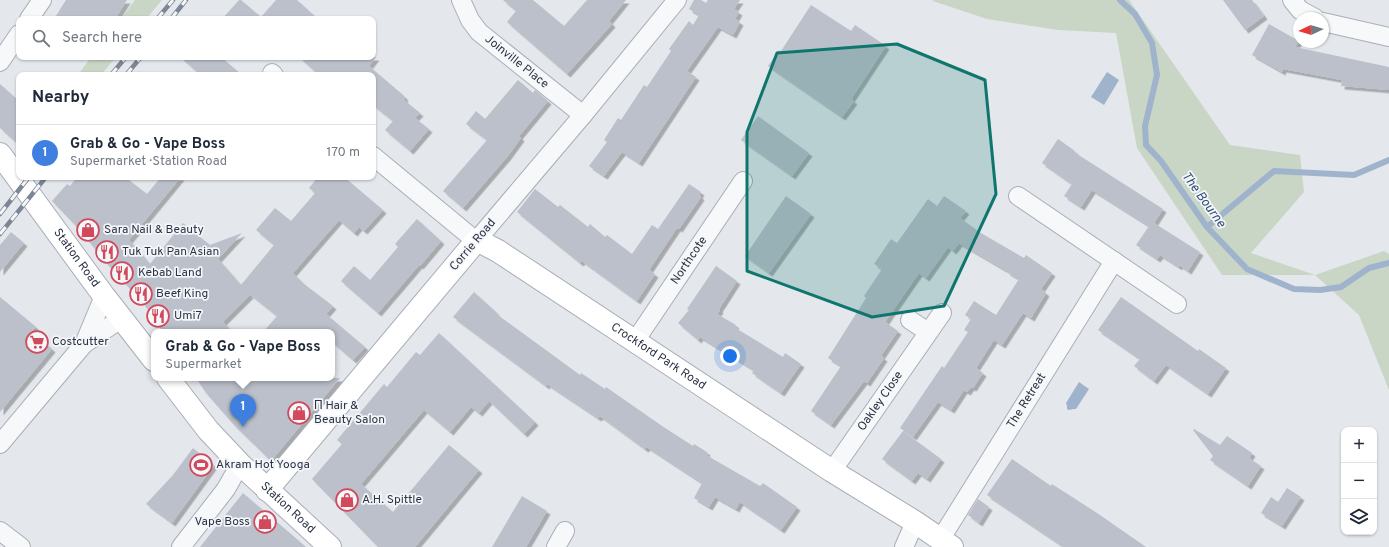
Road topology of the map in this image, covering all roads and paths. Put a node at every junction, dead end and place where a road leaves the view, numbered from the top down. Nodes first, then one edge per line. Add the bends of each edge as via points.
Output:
1 (42, 0) edge
2 (461, 0) edge
3 (677, 0) edge
4 (1292, 0) edge
5 (1304, 12) edge
6 (31, 16) edge
7 (1329, 23) edge
8 (1389, 37) edge
9 (16, 38) edge
10 (0, 62) edge
11 (583, 115) junction
12 (0, 154) edge
13 (376, 158) edge
14 (16, 176) edge
15 (19, 180) edge
16 (743, 181) dead end
17 (1018, 196) dead end
18 (477, 240) junction
19 (1114, 261) junction
20 (104, 296) junction
21 (1177, 304) dead end
22 (942, 313) dead end
23 (122, 318) junction
24 (910, 320) dead end
25 (928, 332) junction
26 (635, 341) junction
27 (84, 344) junction
28 (151, 356) edge
29 (170, 381) edge
30 (0, 444) edge
31 (240, 464) junction
32 (832, 471) junction
33 (267, 490) junction
34 (915, 522) junction
35 (0, 531) edge
36 (565, 531) dead end
37 (946, 543) edge
38 (21, 547) edge
39 (181, 547) edge
40 (330, 547) edge
41 (556, 547) edge
42 (904, 547) edge

1 - 6 street
2 - 11 street, Joinville Place via 479,32
3 - 11 street, Corrie Road
4 - 5 street
7 - 8 street
9 - 10 street
11 - 18 street, Corrie Road
12 - 14 street, Station Road
13 - 18 street, Crockford Park Road
15 - 20 street, Station Road
16 - 26 street, Northcote
17 - 19 street
18 - 26 street, Crockford Park Road via 498,251
18 - 33 street, Corrie Road
19 - 21 street
19 - 37 street, The Retreat
20 - 23 street, Station Road
20 - 27 street
22 - 25 street, Oakley Close
23 - 27 street
23 - 28 street, Station Road
24 - 25 street
25 - 32 street, Oakley Close
26 - 32 street, Crockford Park Road
27 - 30 street
29 - 31 street, Station Road via 208,430
31 - 33 street, Station Road
31 - 39 street via 226,489
32 - 34 street, Crockford Park Road
33 - 40 street, Station Road
34 - 37 street, Crockford Park Road
34 - 42 street
35 - 38 street
36 - 41 street

